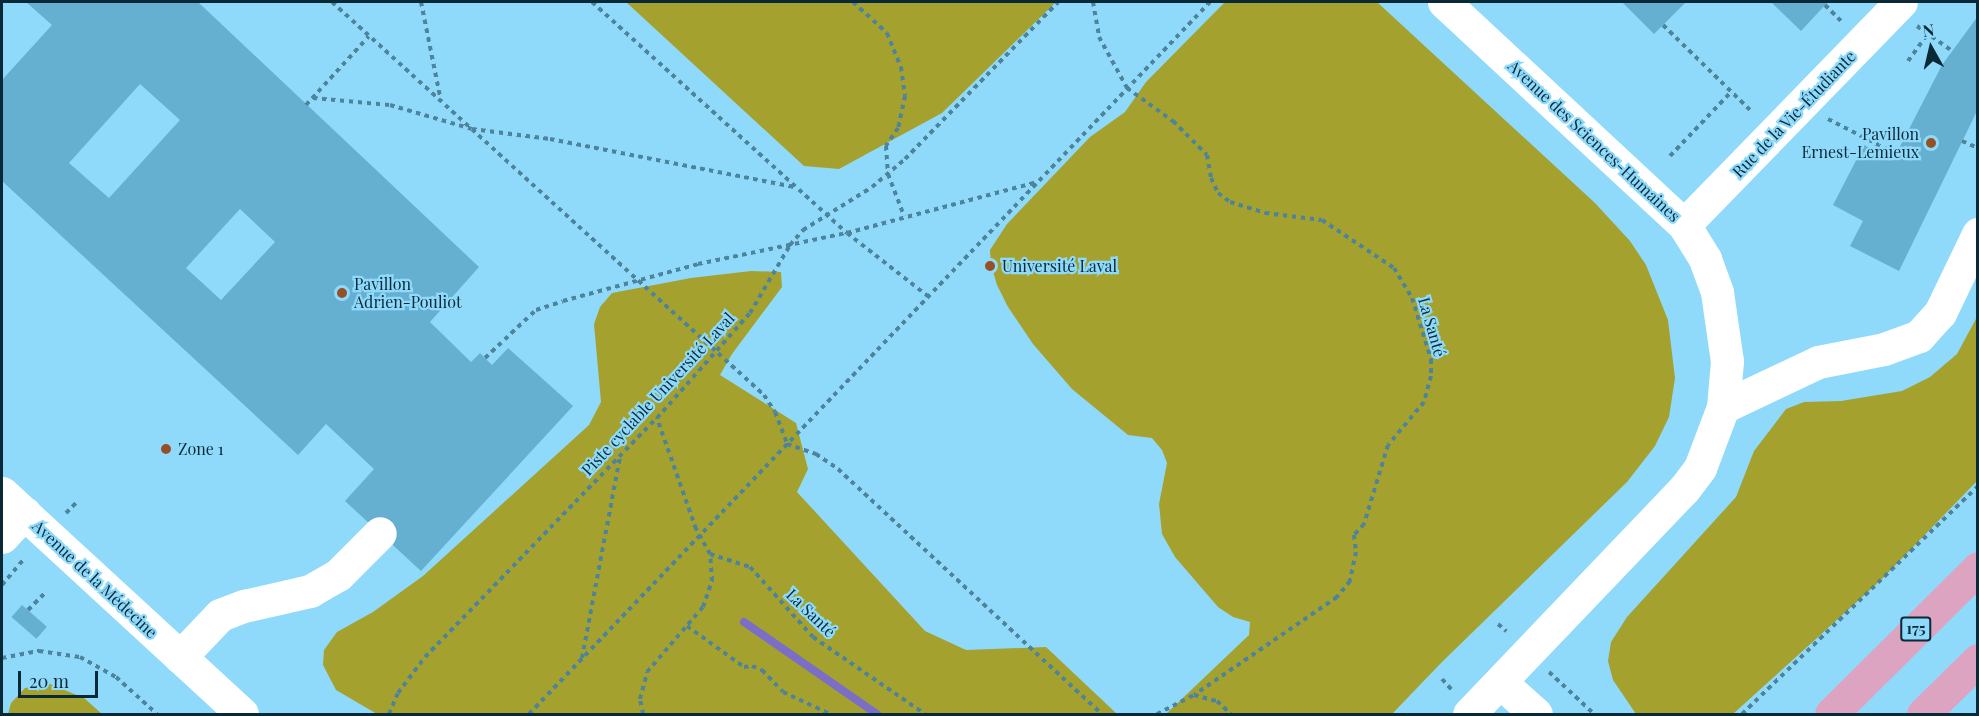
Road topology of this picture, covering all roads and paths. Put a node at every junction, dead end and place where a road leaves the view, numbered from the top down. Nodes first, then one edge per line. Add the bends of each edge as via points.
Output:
1 (332, 2) edge
2 (421, 2) edge
3 (592, 2) edge
4 (853, 2) edge
5 (1058, 2) edge
6 (1093, 2) edge
7 (1210, 2) edge
8 (1444, 2) edge
9 (1905, 11) edge
10 (1663, 25) dead end
11 (1928, 33) junction
12 (369, 36) junction
13 (1952, 51) dead end
14 (1908, 61) dead end
15 (1126, 88) junction
16 (1731, 92) junction
17 (1737, 97) dead end
18 (314, 98) junction
19 (441, 101) junction
20 (306, 105) dead end
21 (1819, 114) dead end
22 (472, 129) junction
23 (1962, 141) dead end
24 (1977, 148) edge
25 (1896, 154) dead end
26 (1671, 156) dead end
27 (888, 174) junction
28 (1039, 181) junction
29 (795, 187) junction
30 (826, 214) junction
31 (904, 216) junction
32 (1684, 225) junction
33 (847, 233) junction
34 (1977, 234) edge
35 (790, 245) junction
36 (634, 280) junction
37 (929, 297) junction
38 (715, 352) junction
39 (485, 358) dead end
40 (1723, 407) junction
41 (657, 418) junction
42 (787, 444) junction
43 (620, 455) junction
44 (1977, 486) edge
45 (77, 502) dead end
46 (13, 503) edge
47 (62, 518) dead end
48 (380, 533) dead end
49 (2, 537) edge
50 (700, 537) junction
51 (32, 551) dead end
52 (710, 554) junction
53 (1977, 568) edge
54 (2, 585) edge
55 (45, 593) dead end
56 (28, 610) dead end
57 (687, 626) junction
58 (180, 657) junction
59 (2, 658) edge
60 (582, 660) junction
61 (1977, 660) edge
62 (1500, 682) junction
63 (1855, 690) junction
64 (1194, 695) junction
65 (157, 714) edge
66 (242, 714) edge
67 (389, 714) edge
68 (529, 714) edge
69 (643, 714) edge
70 (830, 714) edge
71 (925, 714) edge
72 (1102, 714) edge
73 (1157, 714) edge
74 (1231, 714) edge
75 (1469, 714) edge
76 (1536, 714) edge
77 (1742, 714) edge
78 (1819, 714) edge
79 (1831, 714) edge
80 (1923, 714) edge

1 - 12 path
2 - 19 path
3 - 29 path
4 - 27 path via 887,33 901,67 905,96 898,128 886,146
5 - 27 path, Piste cyclable Université Laval
6 - 15 path, La Santé via 1099,37
7 - 15 path
8 - 32 street, Avenue des Sciences-Humaines
9 - 11 path
9 - 32 street, Rue de la Vie-Étudiante
10 - 16 path
11 - 13 path
11 - 14 path
12 - 18 path
12 - 19 path
15 - 28 path
15 - 64 path, La Santé via 1173,121 1207,155 1218,193 1230,202 1265,213 1322,220 1394,268 1412,298 1431,359 1424,402 1388,445 1364,524 1354,535 1356,552 1350,581 1337,597
16 - 17 path
16 - 26 path
18 - 20 path
18 - 22 path via 390,105
19 - 22 path
21 - 25 path
22 - 29 path via 550,139
22 - 36 path
23 - 24 path
27 - 30 path, Piste cyclable Université Laval
27 - 31 path
28 - 31 path
28 - 37 path
29 - 30 path
30 - 33 path
30 - 35 path, Piste cyclable Université Laval
31 - 33 path
32 - 40 street, Avenue des Sciences-Humaines via 1705,259 1717,292 1727,361
33 - 35 path
33 - 37 path
34 - 40 street via 1940,313 1919,336 1884,349 1818,362
35 - 36 path
35 - 38 path, Piste cyclable Université Laval via 764,293
36 - 38 path
36 - 39 path via 536,310
37 - 42 path
38 - 41 path, Piste cyclable Université Laval
38 - 42 path via 764,396 775,412
40 - 62 street, Avenue des Sciences-Humaines via 1700,468 1684,489
41 - 43 path, Piste cyclable Université Laval
41 - 50 path
42 - 50 path
42 - 72 path via 816,454 845,475
43 - 60 path
43 - 67 path, Piste cyclable Université Laval via 425,657 398,693
44 - 77 path
45 - 47 path
46 - 49 street
46 - 58 street, Avenue de la Médecine
48 - 58 street via 338,575 310,591 220,615
50 - 52 path
50 - 60 path
51 - 54 path
52 - 57 path via 712,581 703,607
52 - 71 path, La Santé via 750,567 813,637
53 - 63 main road, 175
55 - 56 path
57 - 69 path via 647,672 640,699
57 - 70 path via 744,667 762,670 783,692
58 - 66 street, Avenue de la Médecine
59 - 65 path via 39,651 80,657 116,676
60 - 68 path
61 - 80 main road
62 - 75 street, Avenue des Sciences-Humaines
62 - 76 street
63 - 78 main road
63 - 79 main road, 175
64 - 73 path, La Santé
64 - 74 path via 1217,701

